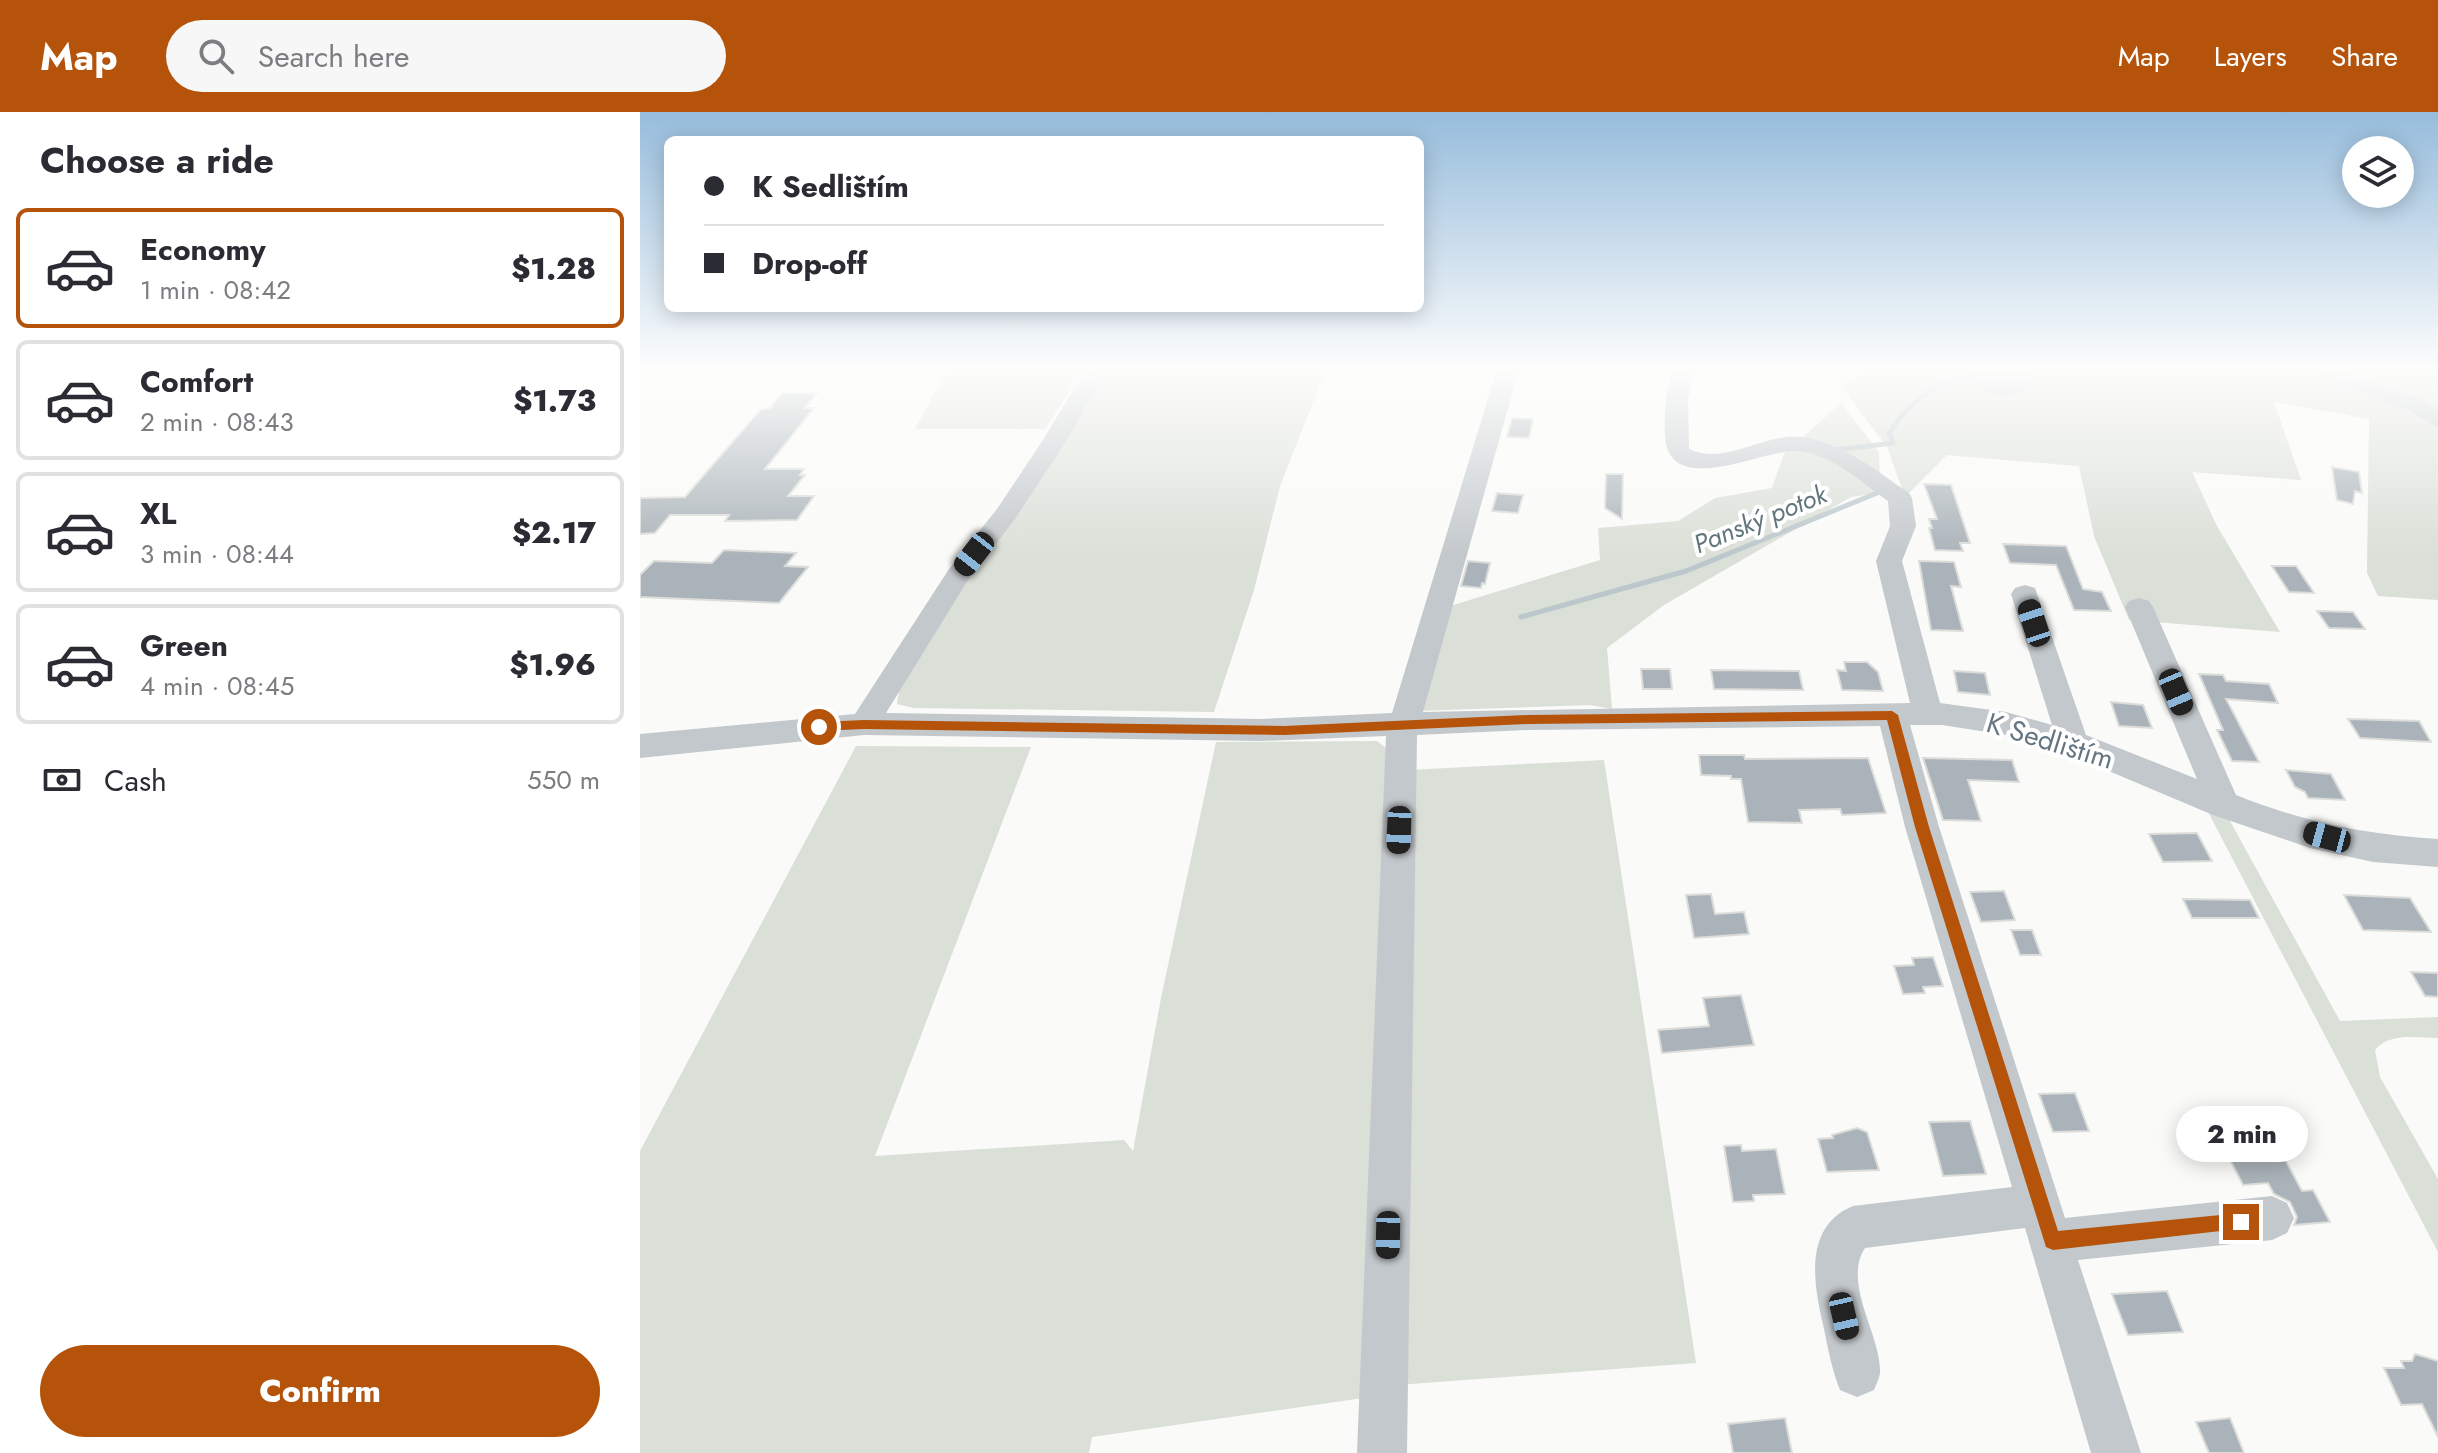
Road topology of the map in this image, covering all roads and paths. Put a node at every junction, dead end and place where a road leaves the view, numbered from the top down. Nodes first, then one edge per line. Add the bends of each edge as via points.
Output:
1 (1060, 432) edge
2 (1490, 432) edge
3 (1675, 432) edge
4 (2025, 594) dead end
5 (2139, 607) dead end
6 (1910, 715) junction
7 (864, 724) junction
8 (1403, 726) junction
9 (2073, 742) junction
10 (640, 746) edge
11 (2225, 806) junction
12 (2438, 853) edge
13 (2272, 1218) dead end
14 (2047, 1223) junction
15 (1857, 1373) dead end
16 (1382, 1453) edge
17 (2116, 1453) edge

1 - 7 street via 958,575
2 - 8 street
3 - 6 street via 1678,452 1689,460 1718,461 1782,444 1825,450 1900,498 1903,526 1889,561
4 - 9 street
5 - 11 street
6 - 8 street, K Sedlištím via 1528,719
6 - 9 street, K Sedlištím via 1994,720
6 - 14 street via 1922,827
7 - 8 street, K Sedlištím via 1250,730
7 - 10 street, K Sedlištím
8 - 16 street
9 - 11 street, K Sedlištím
11 - 12 street, K Sedlištím via 2358,845
13 - 14 street
14 - 15 street via 1853,1228 1837,1252 1837,1287
14 - 17 street

